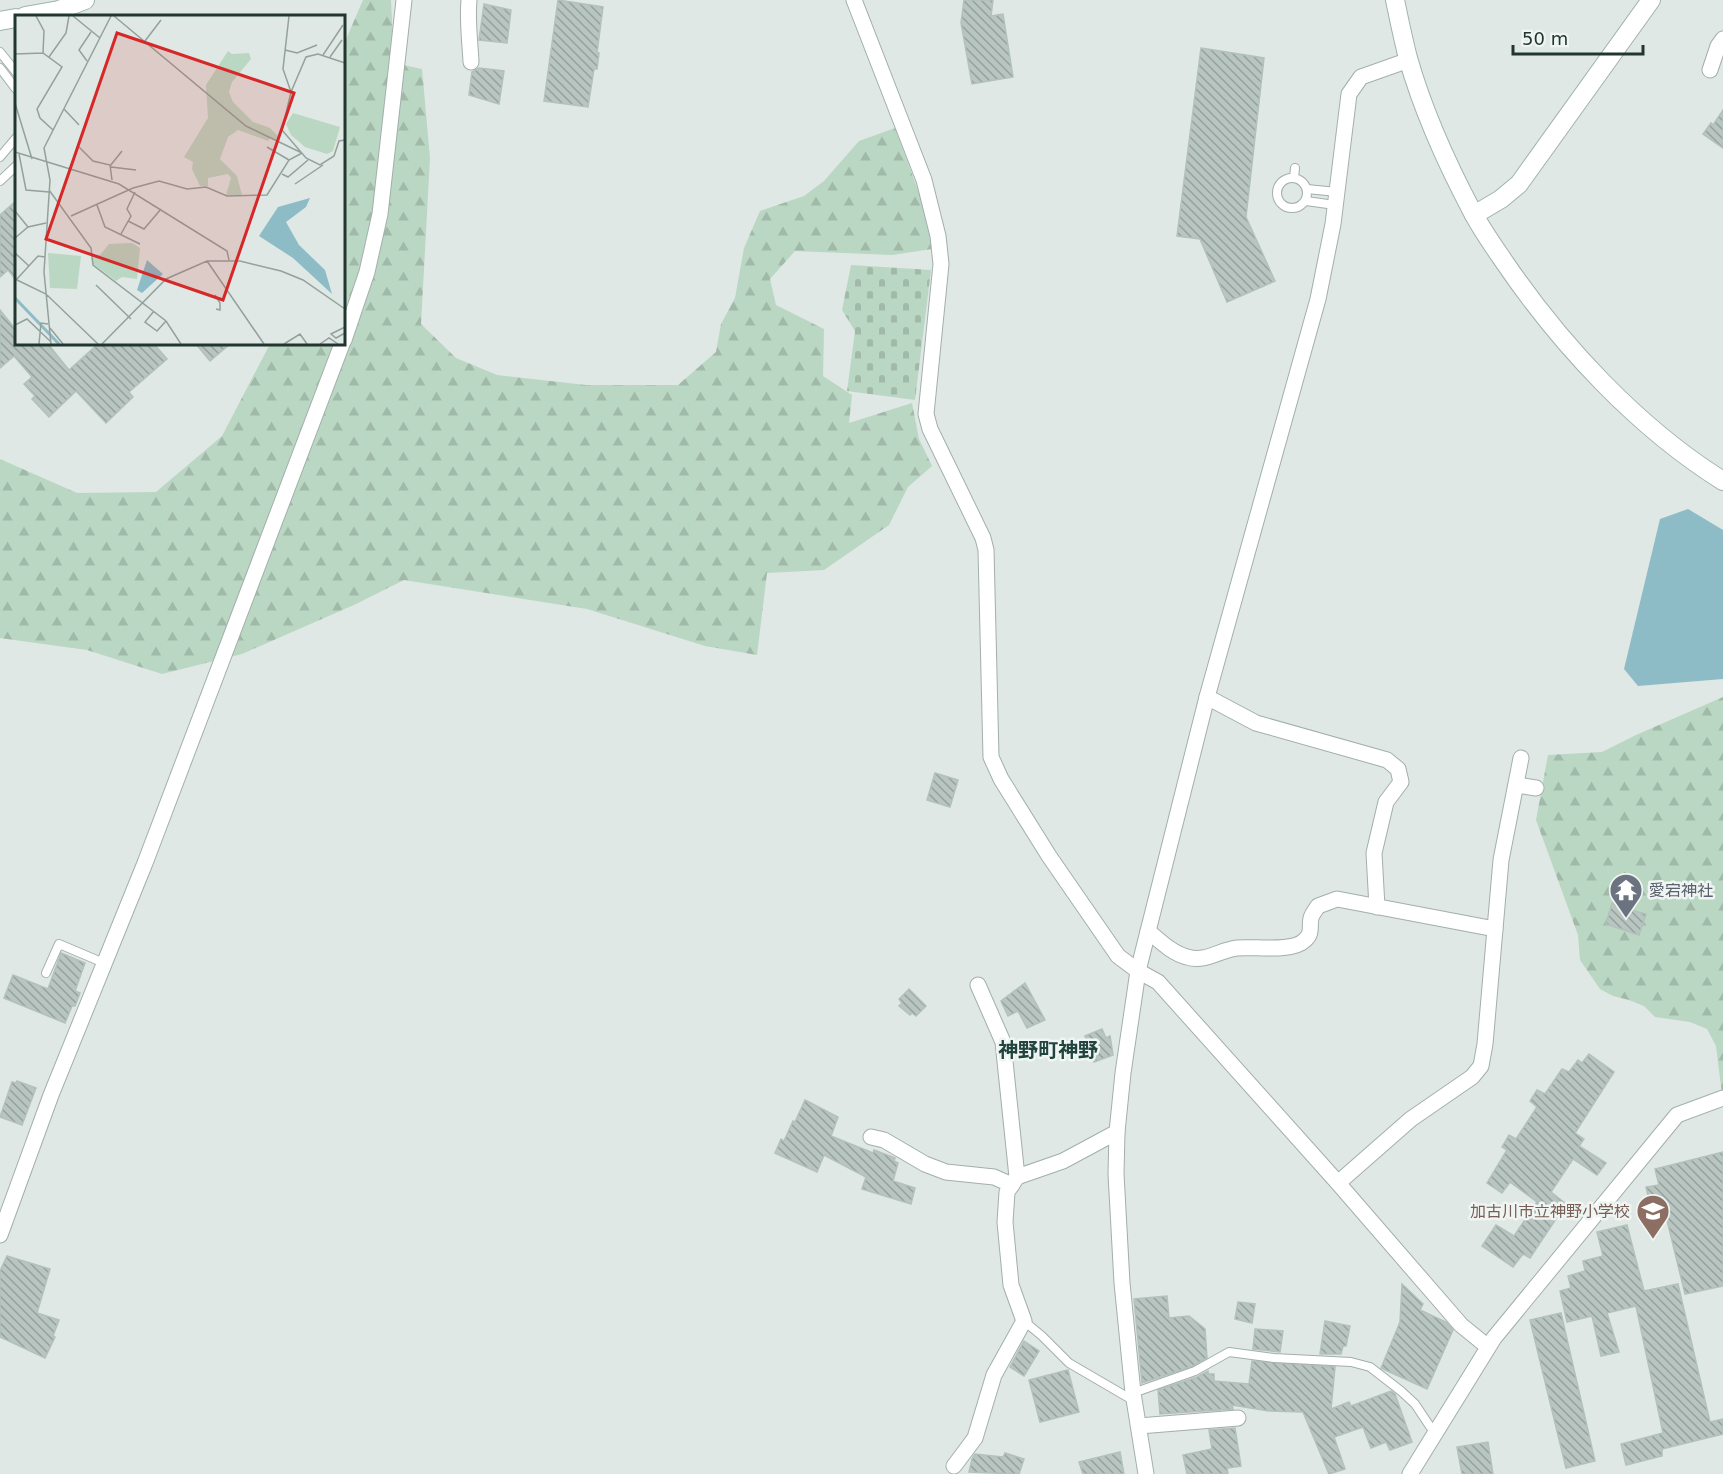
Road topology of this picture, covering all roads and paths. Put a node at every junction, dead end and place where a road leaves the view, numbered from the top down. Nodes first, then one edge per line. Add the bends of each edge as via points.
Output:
1 (85, 0) edge
2 (404, 0) edge
3 (469, 0) edge
4 (854, 0) edge
5 (1395, 0) edge
6 (1651, 0) edge
7 (31, 15) edge
8 (15, 18) edge
9 (0, 21) edge
10 (1723, 39) edge
11 (0, 52) edge
12 (1409, 60) junction
13 (471, 62) dead end
14 (0, 68) edge
15 (1710, 70) dead end
16 (15, 71) edge
17 (15, 88) edge
18 (15, 139) edge
19 (0, 157) edge
20 (15, 167) edge
21 (1295, 168) dead end
22 (1294, 178) junction
23 (0, 181) edge
24 (1307, 189) junction
25 (1336, 198) junction
26 (1306, 201) junction
27 (1474, 215) junction
28 (345, 336) edge
29 (342, 345) edge
30 (1723, 481) edge
31 (1208, 697) junction
32 (1521, 758) dead end
33 (1516, 785) junction
34 (1536, 788) dead end
35 (1377, 907) junction
36 (1495, 929) junction
37 (1148, 931) junction
38 (104, 963) junction
39 (1138, 971) junction
40 (46, 973) dead end
41 (978, 985) dead end
42 (1723, 1098) edge
43 (1117, 1132) junction
44 (871, 1137) dead end
45 (1015, 1181) junction
46 (1338, 1183) junction
47 (0, 1234) edge
48 (1024, 1321) junction
49 (1488, 1347) junction
50 (1133, 1394) junction
51 (1238, 1418) dead end
52 (1139, 1426) junction
53 (1435, 1434) junction
54 (956, 1470) edge
55 (1146, 1474) edge
56 (1410, 1474) edge

1 - 7 street
2 - 28 street via 380,214 367,272
3 - 13 street
4 - 39 street via 924,180 938,236 941,264 926,414 986,550 991,757 1049,856 1105,938 1118,956
5 - 12 street
6 - 27 street via 1519,184
8 - 9 street
10 - 15 street
11 - 16 lane
12 - 25 street via 1361,77 1349,94
12 - 27 street via 1439,143
14 - 17 lane
18 - 19 lane
20 - 23 lane
21 - 22 lane
22 - 24 lane
22 - 26 lane via 1279,185 1278,197 1285,207 1291,208
24 - 25 lane
24 - 26 lane
25 - 26 lane
25 - 31 street via 1318,299
27 - 30 street via 1528,296 1591,369 1671,443
29 - 38 street
31 - 35 street via 1256,723 1387,760 1398,769 1401,782 1386,802 1374,853
31 - 37 street
32 - 33 street
33 - 34 street
33 - 36 street via 1501,860
35 - 36 street
35 - 37 street via 1337,899 1327,901 1311,917 1311,932 1304,941 1262,949 1238,948 1206,959 1187,957
36 - 46 street via 1481,1066 1472,1077 1411,1119
37 - 39 street
38 - 40 lane via 59,944
38 - 47 street
39 - 43 street
39 - 46 street via 1158,982
41 - 45 street via 1003,1042
42 - 49 street via 1677,1115
43 - 45 street
43 - 50 street via 1122,1283
44 - 45 street via 945,1172
45 - 48 street via 1007,1192 1006,1233 1011,1285
46 - 49 street via 1461,1325
48 - 50 lane via 1069,1363 1129,1398
48 - 54 street via 994,1375 975,1438
49 - 53 street
50 - 52 street
50 - 53 lane via 1195,1371 1229,1352 1351,1362 1370,1367 1401,1391
51 - 52 street
52 - 55 street
53 - 56 street

